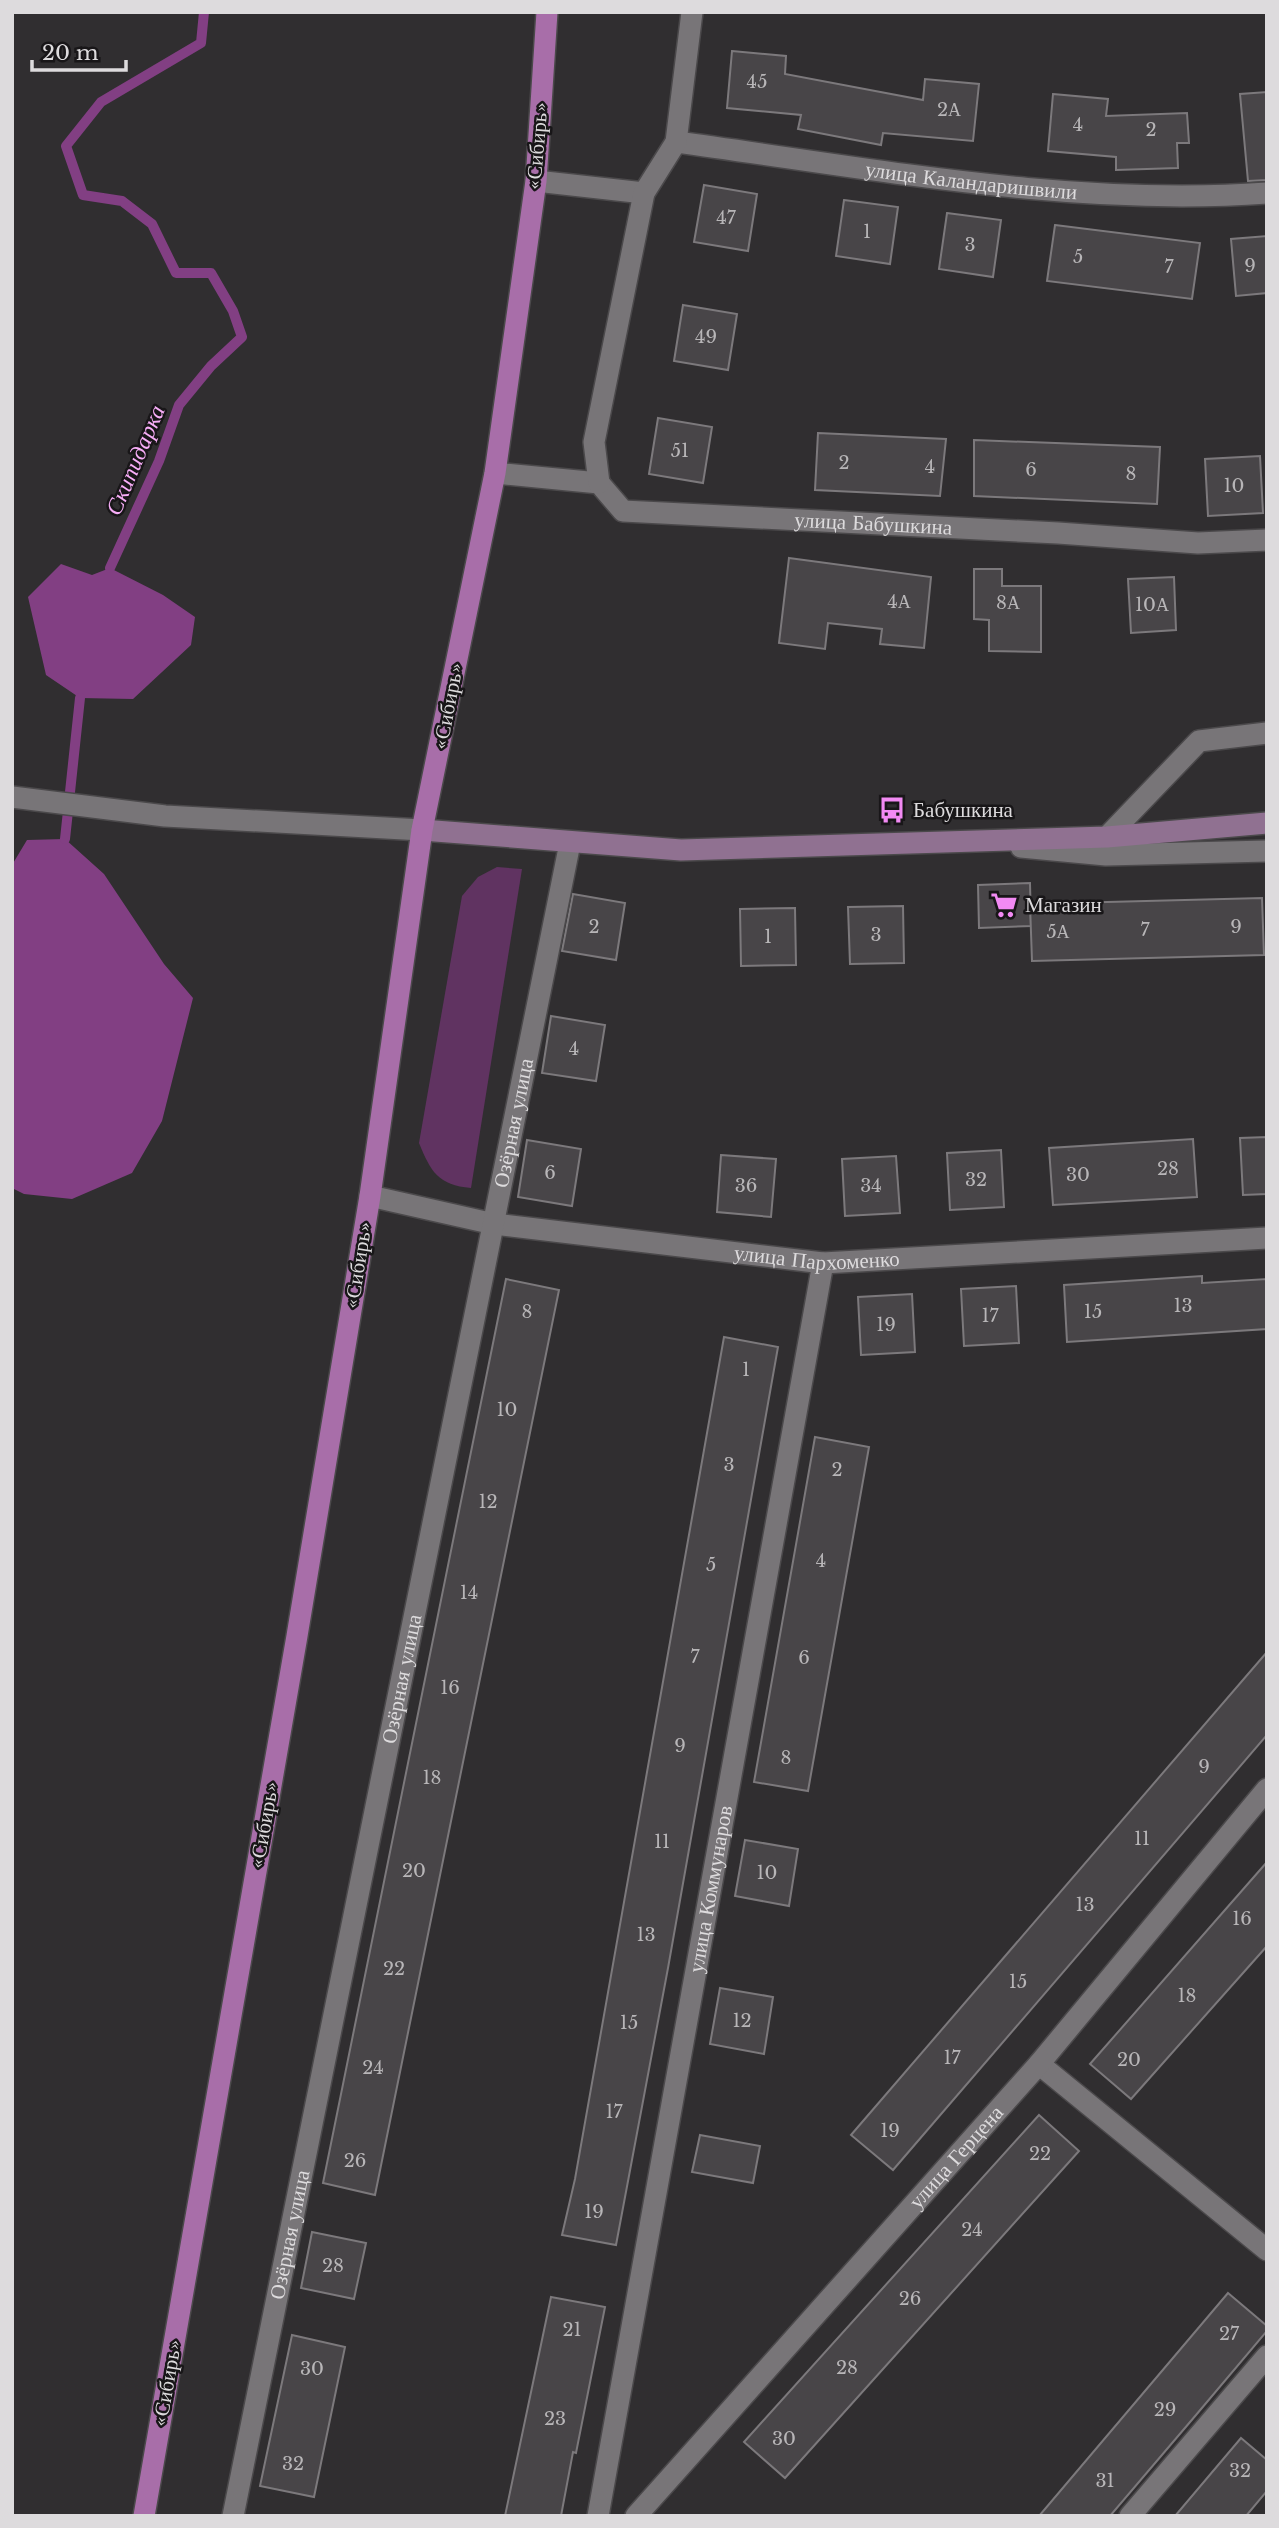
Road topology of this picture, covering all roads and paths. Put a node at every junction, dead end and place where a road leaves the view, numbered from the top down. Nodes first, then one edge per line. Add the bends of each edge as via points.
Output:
1 (547, 12) edge
2 (692, 12) edge
3 (676, 142) junction
4 (536, 181) junction
5 (644, 193) junction
6 (1267, 193) edge
7 (495, 473) junction
8 (599, 483) junction
9 (1267, 540) edge
10 (1267, 733) edge
11 (12, 797) edge
12 (1267, 823) edge
13 (422, 830) junction
14 (1107, 837) junction
15 (970, 842) junction
16 (570, 843) junction
17 (1267, 851) edge
18 (370, 1196) junction
19 (494, 1224) junction
20 (1267, 1238) edge
21 (823, 1263) junction
22 (1267, 1789) edge
23 (1039, 2064) junction
24 (1267, 2250) edge
25 (1267, 2356) edge
26 (144, 2516) edge
27 (233, 2516) edge
28 (598, 2516) edge
29 (636, 2516) edge
30 (1130, 2516) edge

1 - 4 main road, «Сибирь»
2 - 3 street
3 - 5 street
3 - 6 street, улица Каландаришвили via 1029,188 1197,198
4 - 5 street
4 - 7 main road, «Сибирь»
5 - 8 street via 594,442
7 - 8 street
7 - 13 main road, «Сибирь»
8 - 9 street, улица Бабушкина via 623,511 1198,543
10 - 14 street via 1199,741
11 - 13 street via 164,816
12 - 14 street
13 - 16 street
13 - 18 main road, «Сибирь»
14 - 15 street
15 - 16 street via 681,850
15 - 17 street via 1106,855
16 - 19 street, Озёрная улица
18 - 19 street, улица Пархоменко
18 - 26 main road, «Сибирь»
19 - 21 street, улица Пархоменко
19 - 27 street, Озёрная улица
20 - 21 street, улица Пархоменко
21 - 28 street, улица Коммунаров
22 - 23 street, улица Герцена
23 - 24 street
23 - 29 street, улица Герцена
25 - 30 street

